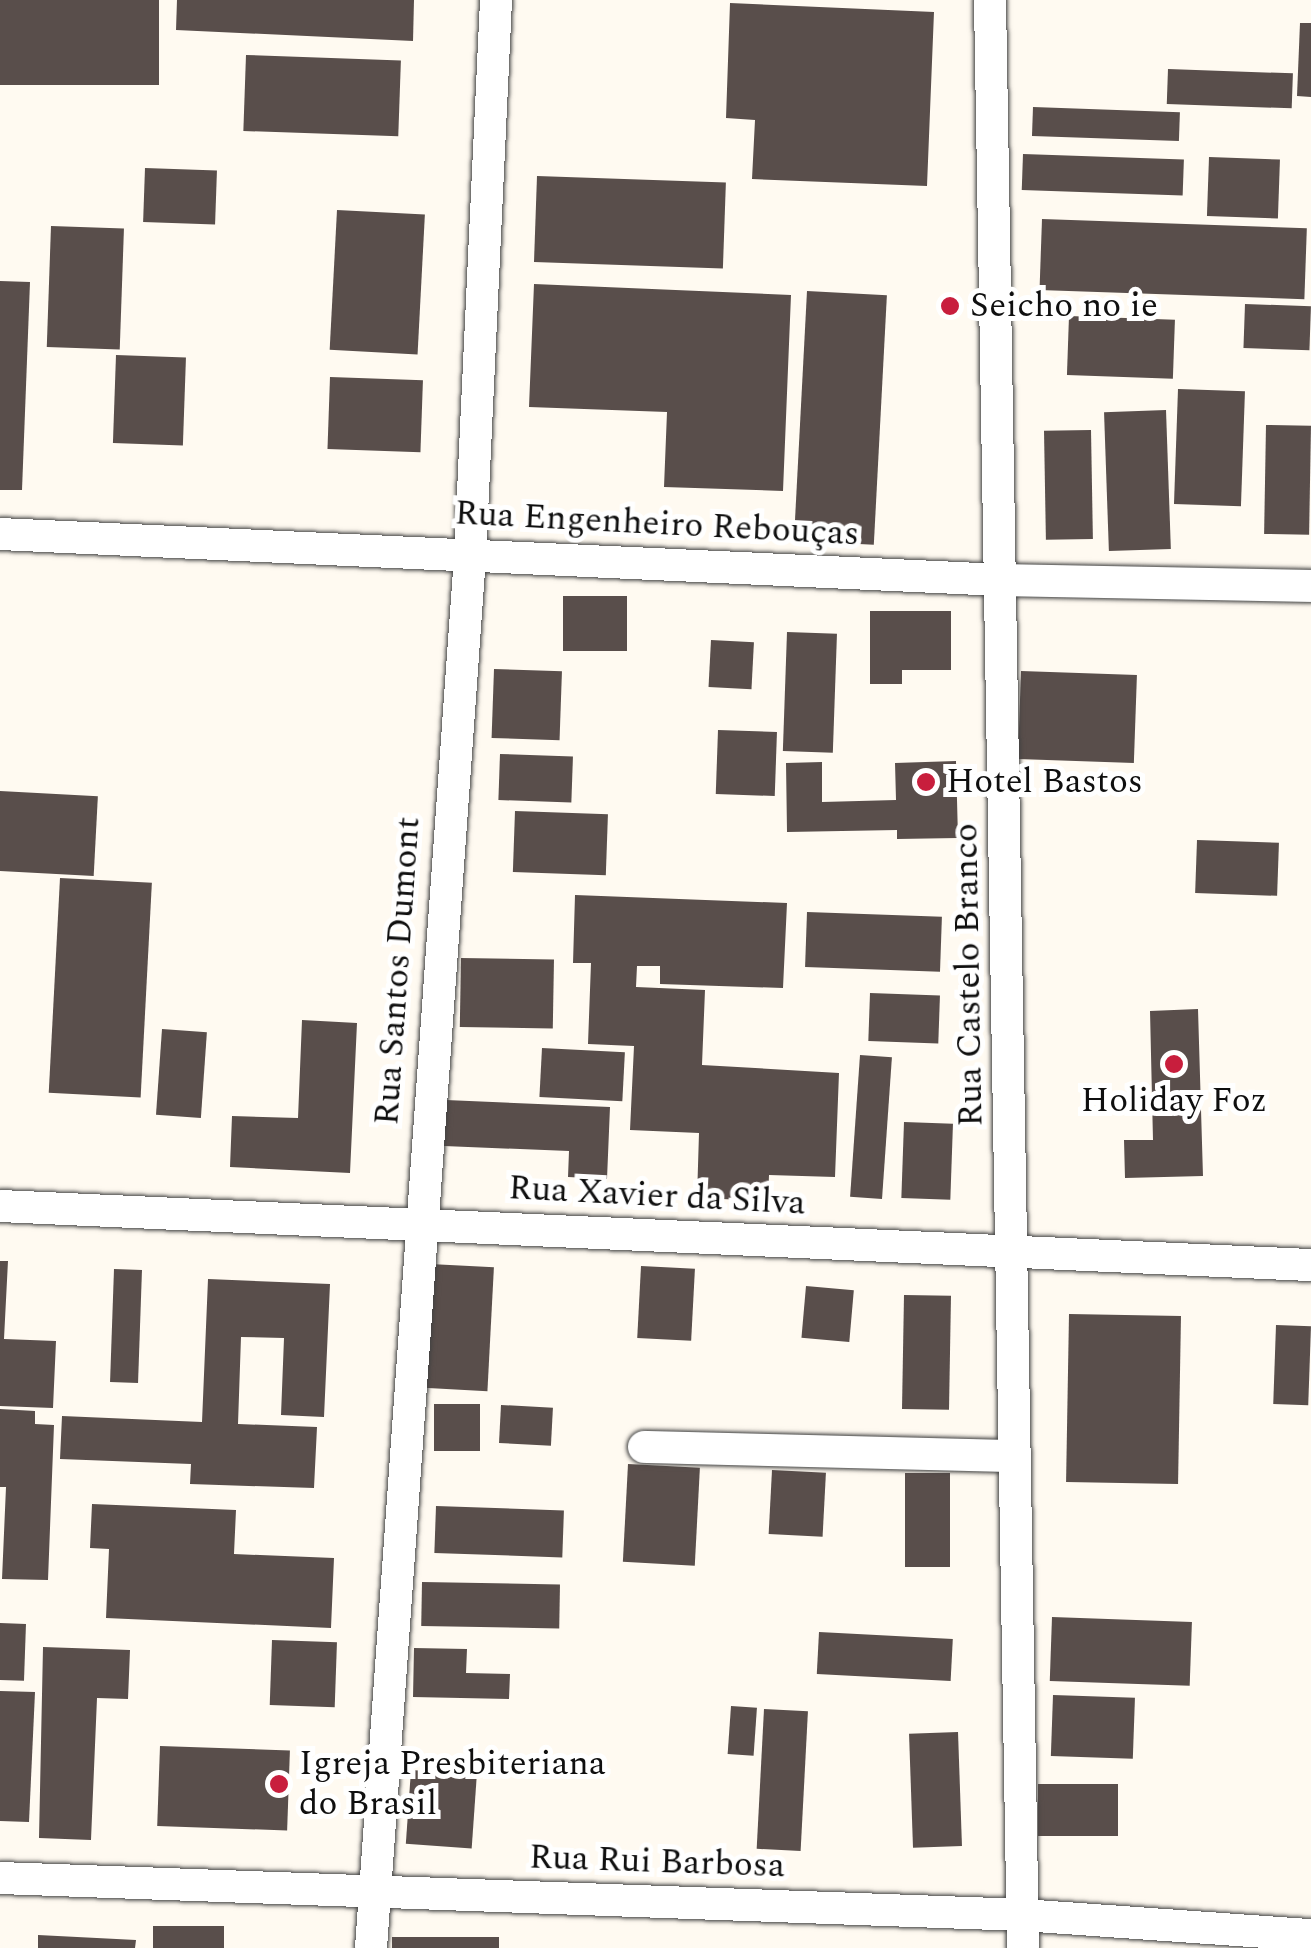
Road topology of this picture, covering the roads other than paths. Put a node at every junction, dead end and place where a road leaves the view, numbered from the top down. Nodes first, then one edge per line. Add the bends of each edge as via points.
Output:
1 (496, 0) edge
2 (990, 0) edge
3 (0, 534) edge
4 (470, 556) junction
5 (1002, 580) junction
6 (1311, 586) edge
7 (0, 1206) edge
8 (419, 1224) junction
9 (1013, 1253) junction
10 (1311, 1265) edge
11 (644, 1446) dead end
12 (1013, 1456) junction
13 (0, 1878) edge
14 (375, 1892) junction
15 (1022, 1915) junction
16 (1311, 1935) edge
17 (371, 1948) edge
18 (1023, 1948) edge

1 - 4 street, Rua Santos Dumont
2 - 5 street, Rua Castelo Branco
3 - 4 street, Rua Engenheiro Rebouças
4 - 5 street, Rua Engenheiro Rebouças
4 - 8 street, Rua Santos Dumont
5 - 6 street, Rua Engenheiro Rebouças
5 - 9 street, Rua Castelo Branco
7 - 8 street, Rua Xavier da Silva
8 - 9 street, Rua Xavier da Silva
8 - 14 street, Rua Santos Dumont
9 - 10 street, Rua Xavier da Silva
9 - 12 street, Rua Castelo Branco
11 - 12 street
12 - 15 street, Rua Castelo Branco
13 - 14 street, Rua Rui Barbosa
14 - 15 street, Rua Rui Barbosa
14 - 17 street, Rua Santos Dumont
15 - 16 street, Rua Rui Barbosa
15 - 18 street, Rua Castelo Branco

